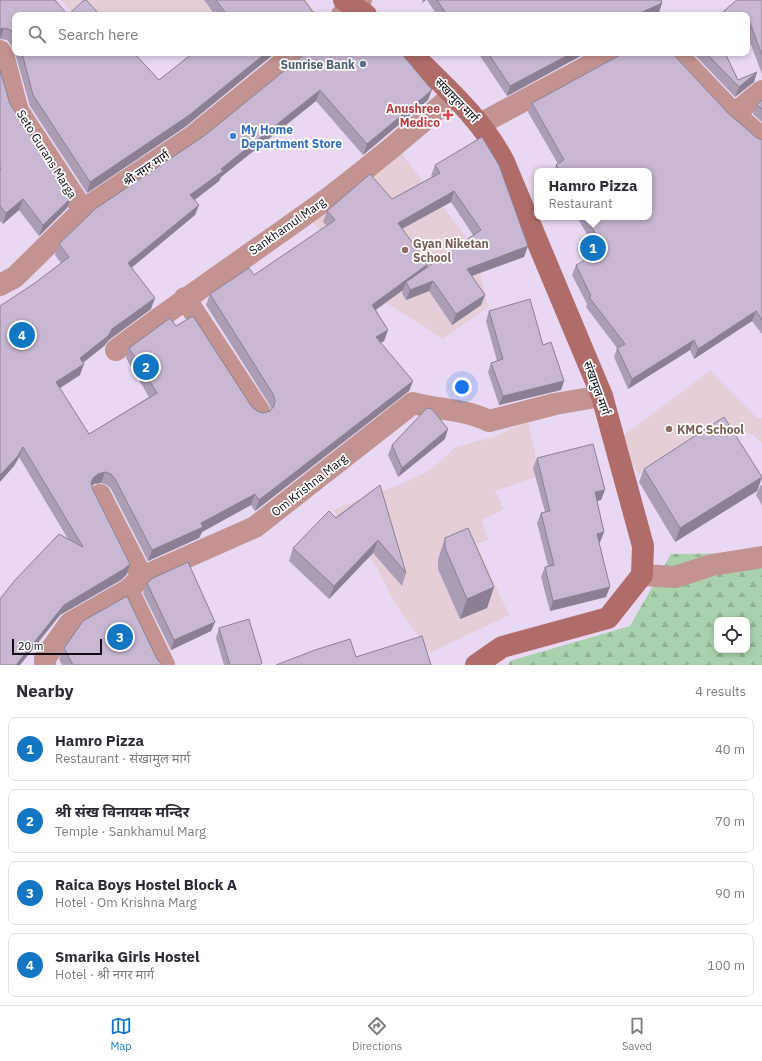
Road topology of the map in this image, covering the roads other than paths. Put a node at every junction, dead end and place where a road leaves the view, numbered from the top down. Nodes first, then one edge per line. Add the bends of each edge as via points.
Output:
1 (0, 51) edge
2 (291, 56) edge
3 (414, 56) edge
4 (607, 56) edge
5 (679, 56) edge
6 (762, 91) edge
7 (453, 95) junction
8 (734, 114) junction
9 (480, 124) junction
10 (762, 138) edge
11 (83, 210) junction
12 (0, 285) edge
13 (185, 298) junction
14 (116, 350) dead end
15 (602, 396) junction
16 (259, 411) edge
17 (100, 495) dead end
18 (762, 557) edge
19 (642, 575) junction
20 (135, 583) junction
21 (45, 665) edge
22 (164, 665) edge
23 (476, 665) edge

1 - 11 street, Seto Gurans Marga via 18,111
2 - 11 street, श्री नगर मार्ग via 192,137
3 - 7 main road, संखामुल मार्ग
4 - 9 street
5 - 8 street
6 - 8 street
7 - 9 main road, संखामुल मार्ग
7 - 13 street, Sankhamul Marg via 332,195
8 - 10 street
9 - 15 main road, संखामुल मार्ग via 493,140 504,162
11 - 12 street, श्री नगर मार्ग via 15,277
13 - 14 street, Sankhamul Marg
13 - 16 street
15 - 19 main road, संखामुल मार्ग via 642,546
15 - 20 street, Om Krishna Marg via 555,404 490,421 476,414 413,403 255,527
17 - 20 street
18 - 19 street via 712,565 675,577
19 - 23 main road via 608,618 502,647
20 - 21 street, Om Krishna Marg via 70,623 45,658
20 - 22 street

